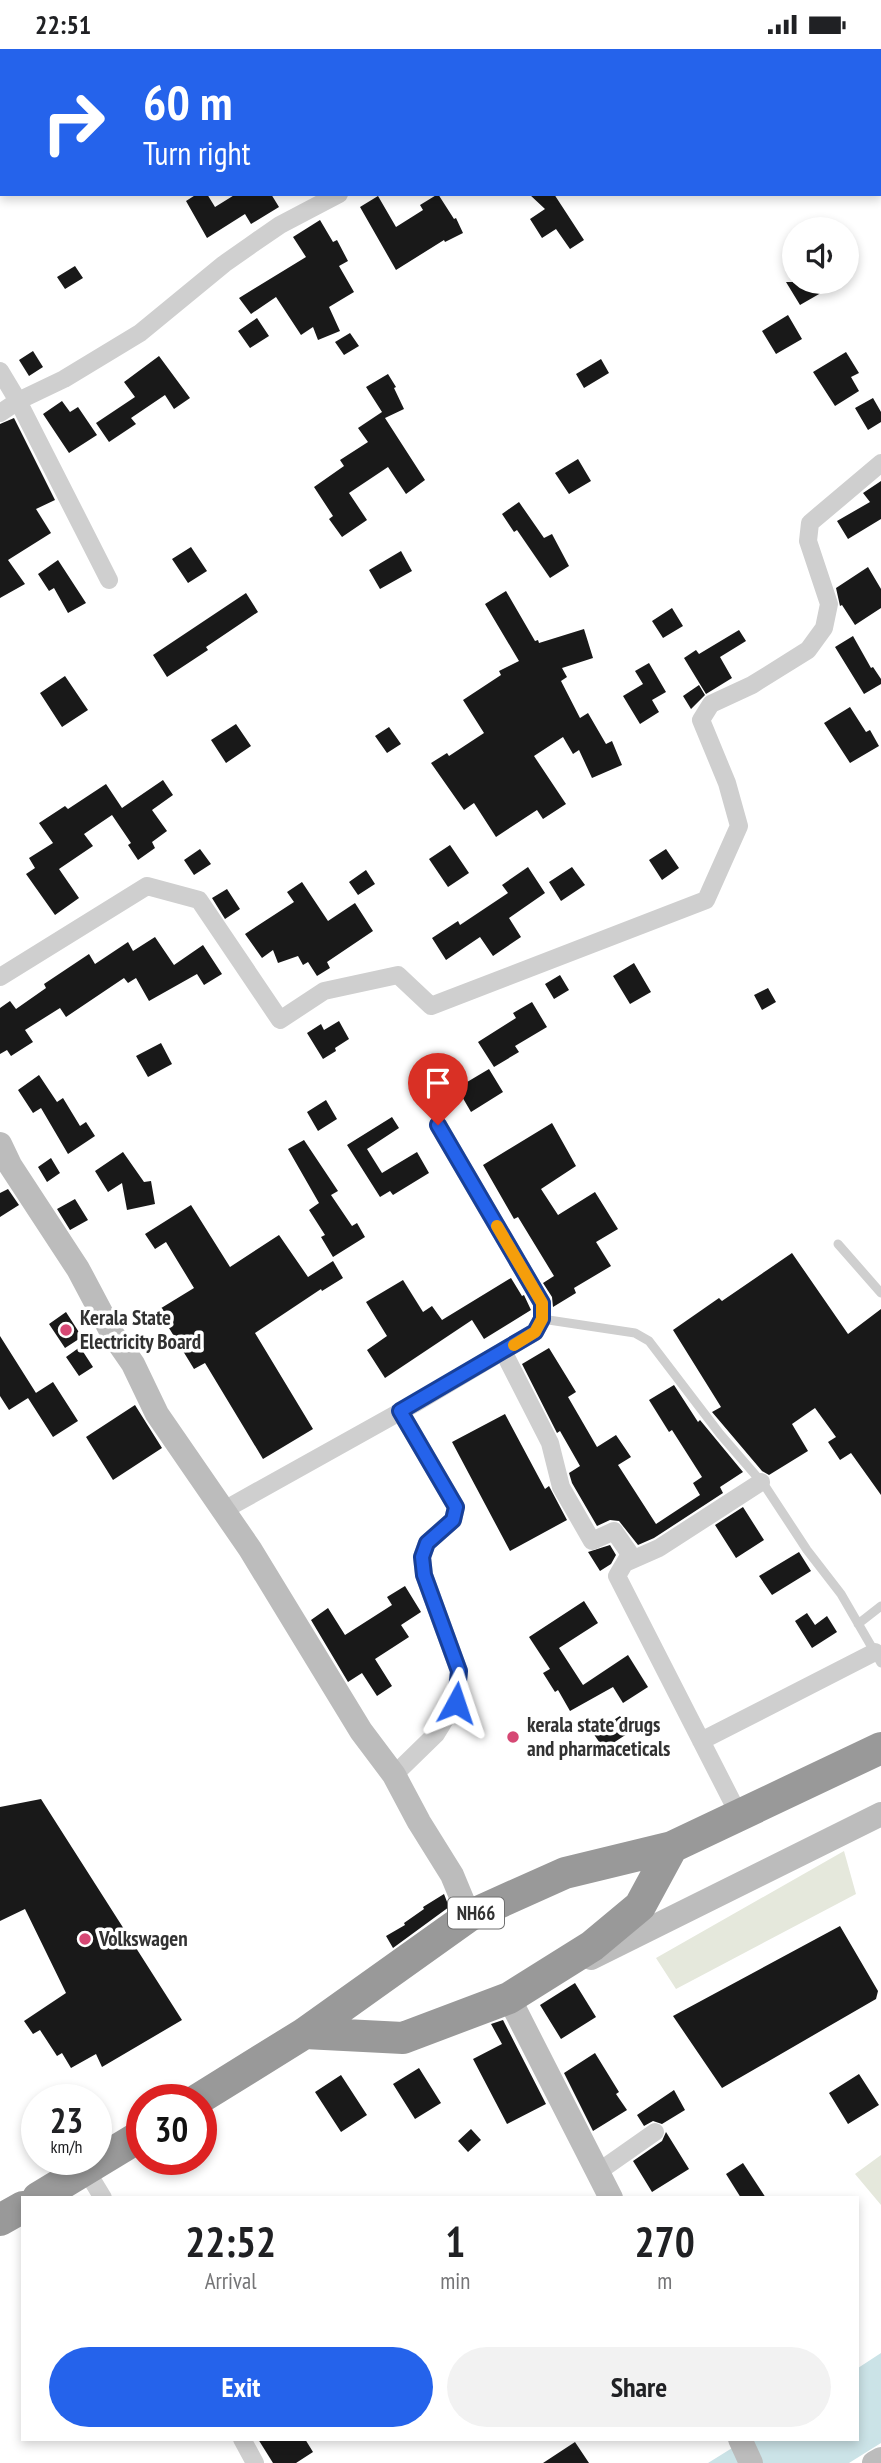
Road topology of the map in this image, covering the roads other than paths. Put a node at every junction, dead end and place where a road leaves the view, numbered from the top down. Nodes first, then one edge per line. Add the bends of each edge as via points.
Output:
1 (335, 196) edge
2 (0, 371) edge
3 (18, 401) junction
4 (0, 413) edge
5 (881, 463) edge
6 (109, 580) dead end
7 (0, 977) edge
8 (438, 1125) dead end
9 (3, 1160) edge
10 (838, 1244) dead end
11 (881, 1293) edge
12 (542, 1319) junction
13 (503, 1351) junction
14 (400, 1411) junction
15 (761, 1482) junction
16 (224, 1510) junction
17 (625, 1563) junction
18 (881, 1606) edge
19 (858, 1624) junction
20 (878, 1658) edge
21 (701, 1741) junction
22 (881, 1748) edge
23 (394, 1775) junction
24 (881, 1814) edge
25 (739, 1815) junction
26 (672, 1847) junction
27 (469, 1916) junction
28 (509, 1998) junction
29 (305, 2033) junction
30 (217, 2088) edge
31 (655, 2132) dead end
32 (598, 2172) junction
33 (77, 2175) edge
34 (89, 2175) edge
35 (41, 2196) edge
36 (102, 2196) edge
37 (610, 2196) edge
38 (21, 2208) edge
39 (0, 2220) edge
40 (243, 2441) edge
41 (881, 2459) edge
42 (256, 2463) edge
43 (874, 2463) edge

1 - 3 street via 251,245 140,333
2 - 3 street
3 - 4 street
3 - 6 street
5 - 7 street via 810,523 807,541 830,604 824,628 808,650 711,704 701,720 739,826 706,900 431,1006 398,975 324,991 280,1020 200,900 146,886
8 - 12 street via 542,1303
9 - 16 street via 79,1269 157,1414
10 - 11 lane
12 - 13 street via 535,1332
12 - 15 lane via 635,1333 649,1341
13 - 14 street
13 - 17 street via 550,1443 561,1487 592,1541 614,1531 631,1554
14 - 16 street
14 - 23 street via 456,1507 453,1520 427,1543 422,1557 424,1575 459,1671 456,1703 436,1734
15 - 17 street via 659,1548
15 - 19 lane
16 - 23 street via 361,1731
17 - 21 street via 617,1576
18 - 19 lane
19 - 20 lane
20 - 21 street
21 - 25 street
22 - 25 highway, NH66
23 - 27 street via 452,1875
24 - 28 street
25 - 26 highway, NH66
26 - 27 highway, NH66 via 565,1873
26 - 28 highway via 640,1906 592,1946
27 - 29 highway, NH66
28 - 29 highway via 403,2038
28 - 32 street
29 - 30 highway, NH66
31 - 32 street
32 - 37 street
33 - 35 highway
34 - 36 street
38 - 39 highway
40 - 42 street
41 - 43 street

